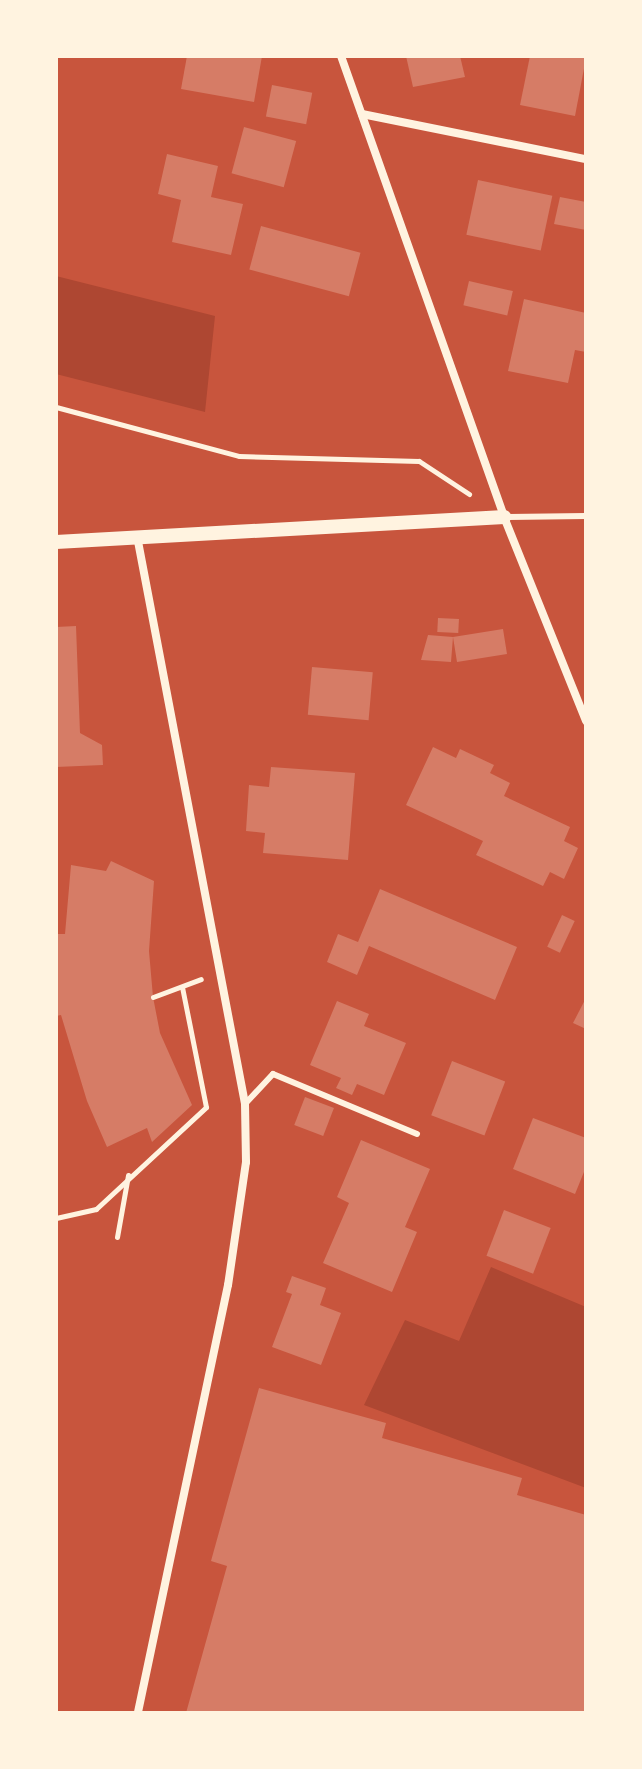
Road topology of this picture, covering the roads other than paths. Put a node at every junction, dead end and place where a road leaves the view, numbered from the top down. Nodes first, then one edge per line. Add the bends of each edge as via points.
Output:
1 (341, 56) edge
2 (362, 114) junction
3 (586, 159) edge
4 (586, 516) edge
5 (504, 517) junction
6 (137, 536) junction
7 (56, 542) edge
8 (586, 721) edge
9 (245, 1104) junction
10 (417, 1134) dead end
11 (138, 1713) edge

1 - 2 street
2 - 3 street
2 - 5 street
4 - 5 lane
5 - 6 street
5 - 8 street
6 - 7 street
6 - 9 street
9 - 10 lane via 273,1074
9 - 11 street via 246,1162 228,1285

